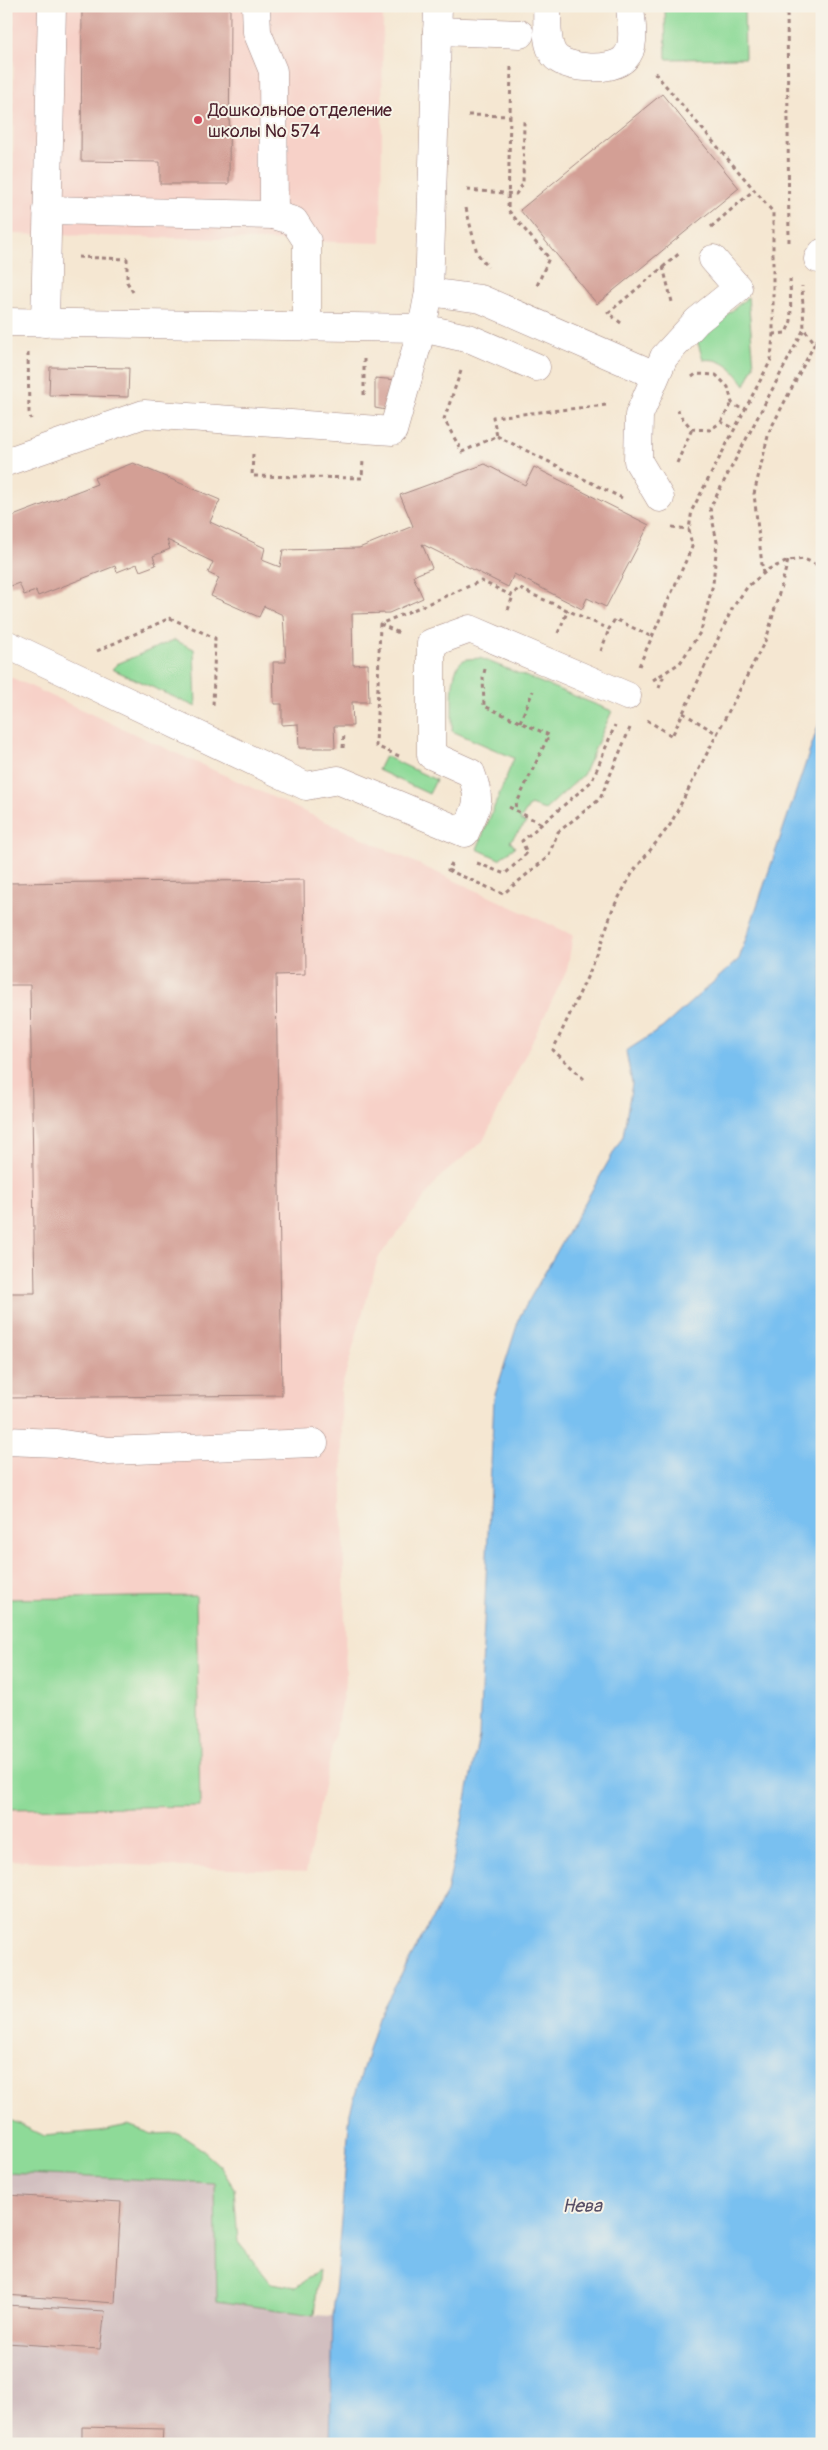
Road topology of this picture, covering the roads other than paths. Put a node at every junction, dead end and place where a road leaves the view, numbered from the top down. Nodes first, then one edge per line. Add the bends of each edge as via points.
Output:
1 (52, 6) edge
2 (256, 6) edge
3 (547, 6) edge
4 (630, 6) edge
5 (437, 19) edge
6 (516, 34) road end
7 (47, 210) junction
8 (274, 215) junction
9 (713, 259) dead end
10 (429, 292) junction
11 (6, 322) edge
12 (45, 323) junction
13 (307, 327) junction
14 (422, 328) junction
15 (536, 368) dead end
16 (655, 375) junction
17 (6, 462) edge
18 (664, 511) road end
19 (6, 644) edge
20 (638, 689) road end
21 (6, 1441) edge
22 (314, 1443) dead end

1 - 7 lane
2 - 8 lane via 257,32 273,71
3 - 4 lane via 548,39 554,55 567,65 610,67 625,58 632,45
5 - 6 lane
5 - 10 lane
7 - 8 lane
7 - 12 lane
8 - 13 lane via 294,221 307,241
9 - 16 lane via 738,288 697,321 664,357
10 - 14 lane
10 - 16 lane via 481,299
11 - 12 lane
12 - 13 lane
13 - 14 lane
14 - 15 lane via 471,339
14 - 17 lane via 392,432 144,414
16 - 18 lane via 639,415 638,461
19 - 20 lane via 306,786 338,780 465,833 478,804 471,773 431,755 431,643 470,629
21 - 22 lane via 58,1443 109,1451

